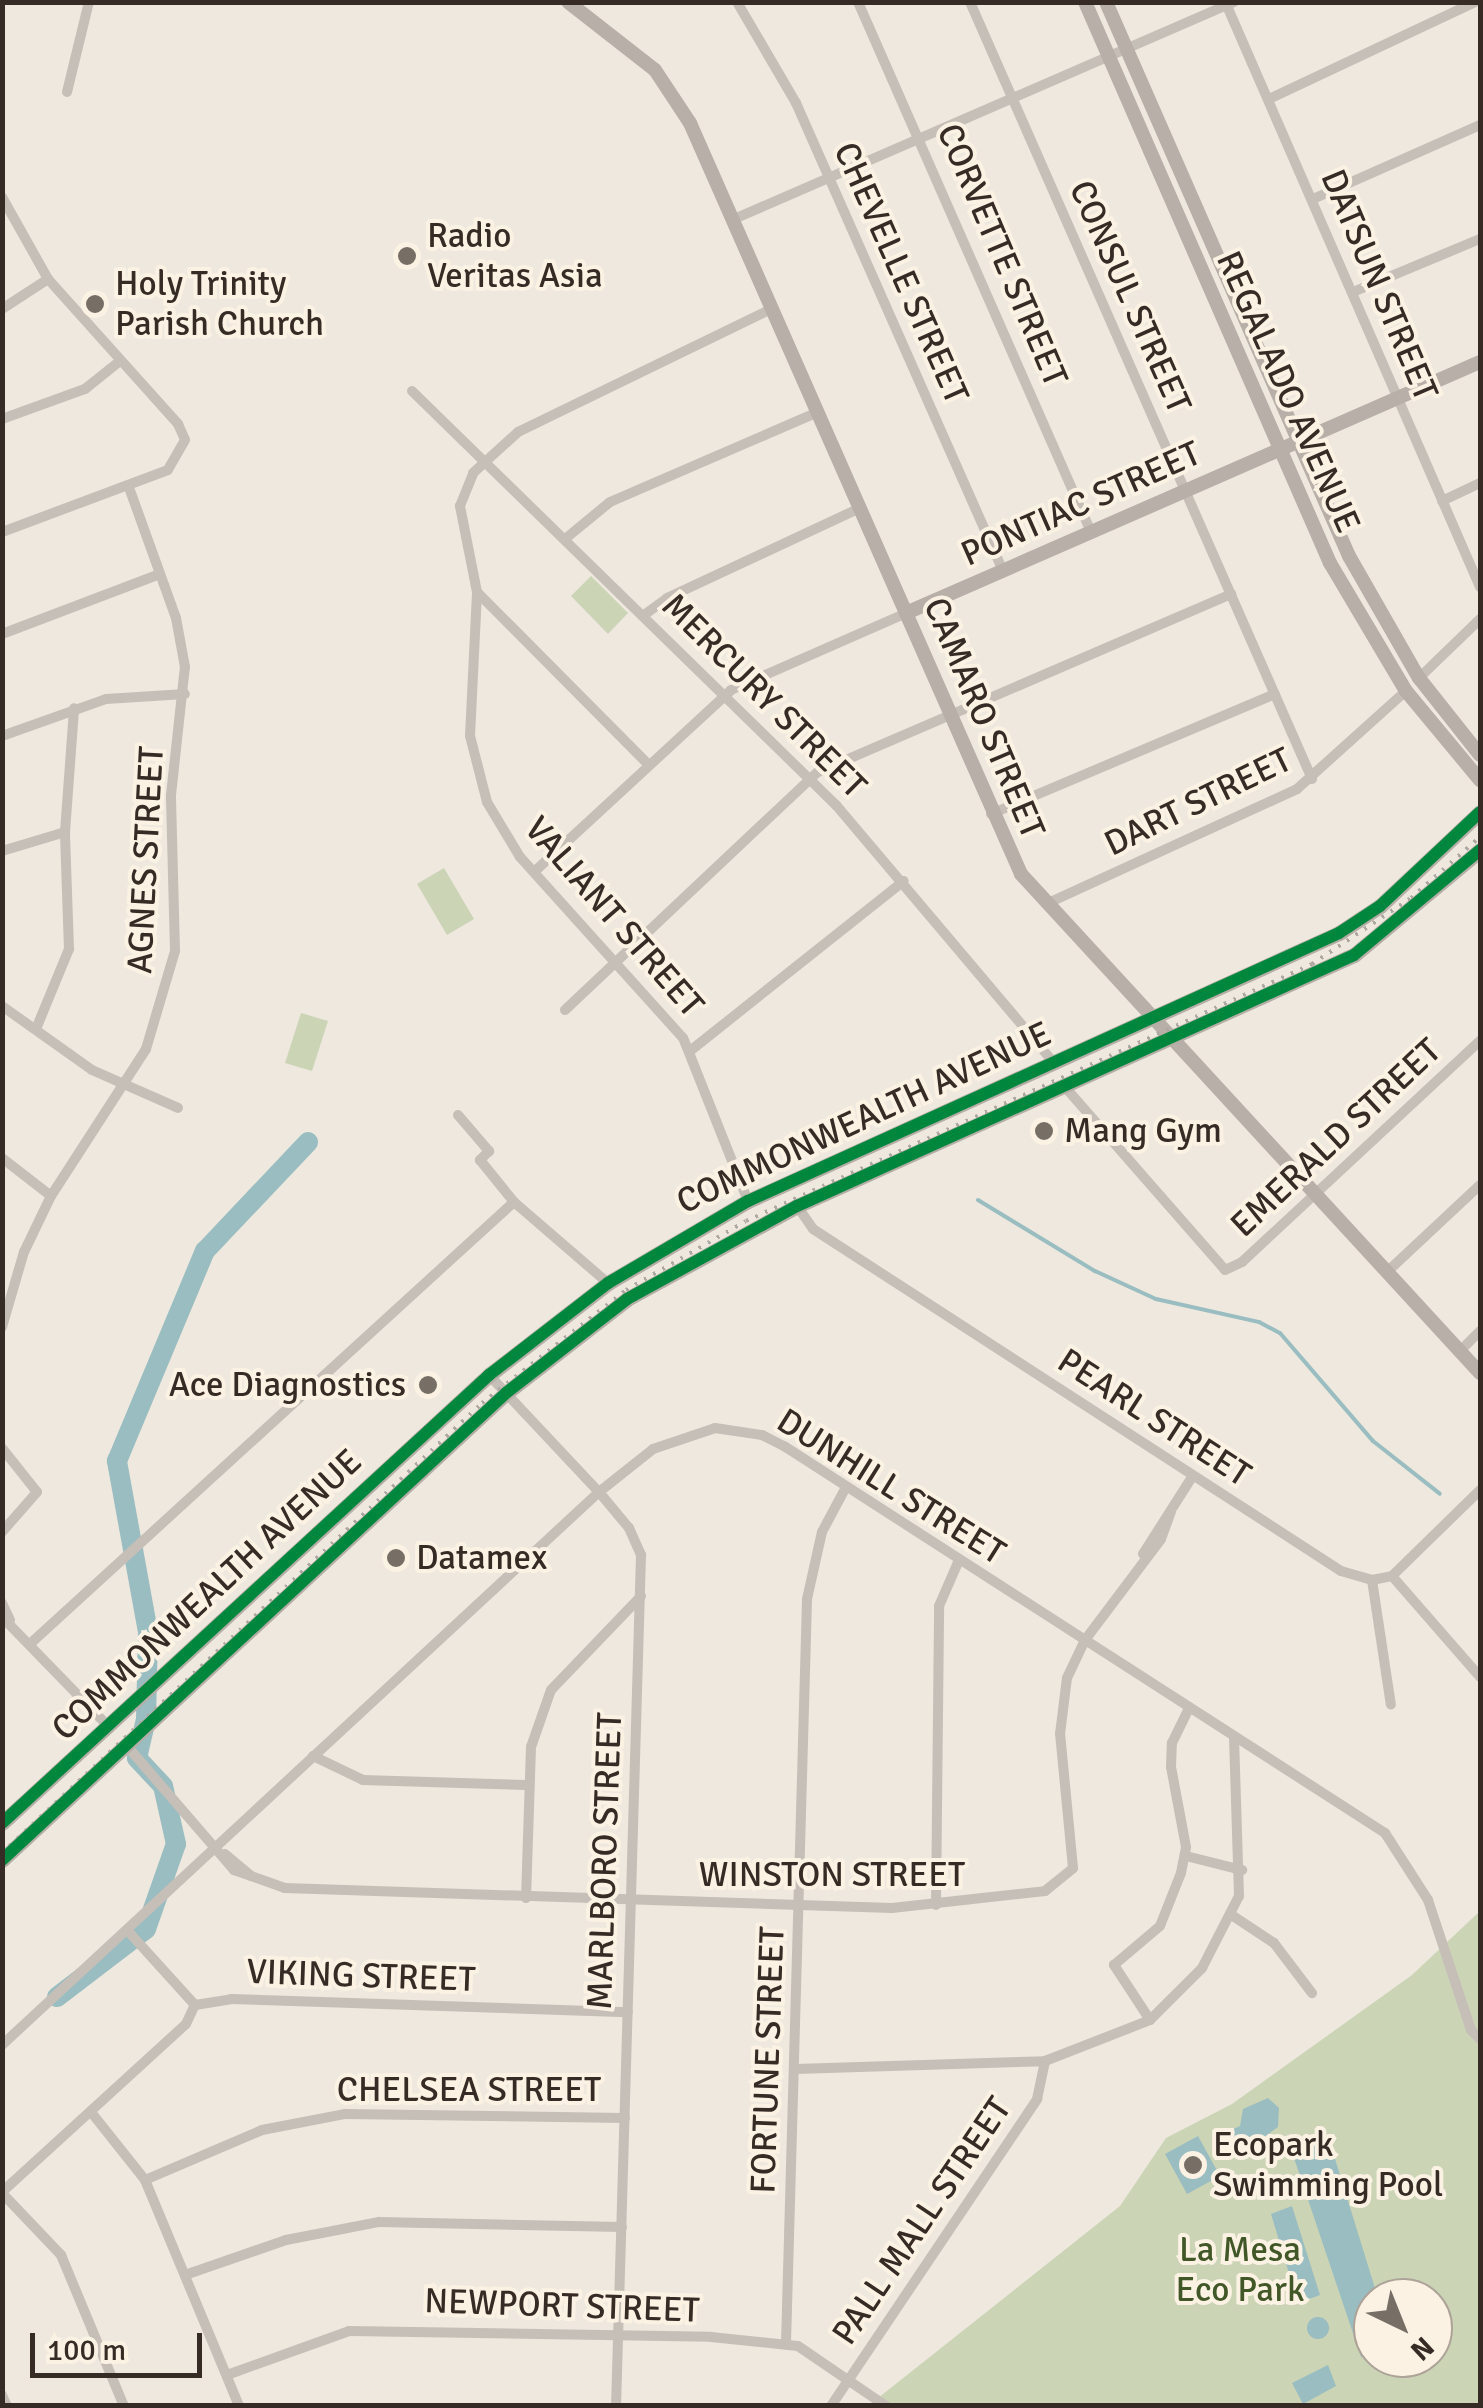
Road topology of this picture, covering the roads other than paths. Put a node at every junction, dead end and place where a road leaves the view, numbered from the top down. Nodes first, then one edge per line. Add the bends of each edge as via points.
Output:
1 (90, 2) edge
2 (568, 2) edge
3 (738, 2) edge
4 (858, 2) edge
5 (970, 2) edge
6 (1086, 2) edge
7 (1106, 2) edge
8 (1475, 2) edge
9 (1230, 4) edge
10 (1126, 47) junction
11 (1109, 54) junction
12 (67, 92) dead end
13 (1011, 97) junction
14 (1270, 99) junction
15 (1480, 124) edge
16 (921, 137) junction
17 (828, 178) junction
18 (2, 198) edge
19 (1312, 198) junction
20 (734, 219) junction
21 (1480, 239) edge
22 (48, 279) junction
23 (1353, 292) junction
24 (773, 308) junction
25 (2, 309) edge
26 (120, 361) junction
27 (1480, 362) edge
28 (412, 391) dead end
29 (1398, 398) junction
30 (818, 412) junction
31 (2, 419) edge
32 (1296, 443) junction
33 (1280, 450) junction
34 (484, 460) junction
35 (1480, 484) edge
36 (128, 485) junction
37 (1186, 491) junction
38 (1442, 500) junction
39 (860, 508) junction
40 (2, 532) edge
41 (1091, 532) junction
42 (564, 538) junction
43 (1003, 571) junction
44 (160, 574) junction
45 (1480, 587) edge
46 (478, 592) junction
47 (1231, 594) junction
48 (906, 613) junction
49 (644, 615) junction
50 (1480, 619) edge
51 (2, 634) edge
52 (1420, 678) junction
53 (1406, 690) junction
54 (185, 694) junction
55 (1275, 694) junction
56 (723, 696) junction
57 (74, 708) junction
58 (950, 716) junction
59 (2, 736) edge
60 (1480, 755) edge
61 (649, 765) junction
62 (810, 778) junction
63 (1312, 779) junction
64 (1480, 780) edge
65 (1480, 812) edge
66 (991, 814) junction
67 (65, 832) junction
68 (1480, 850) edge
69 (2, 851) edge
70 (534, 872) junction
71 (904, 881) junction
72 (1045, 904) junction
73 (1376, 908) junction
74 (1360, 920) junction
75 (1391, 931) junction
76 (1374, 944) junction
77 (617, 961) junction
78 (2, 1006) edge
79 (564, 1010) dead end
80 (1150, 1019) junction
81 (36, 1028) junction
82 (1170, 1040) junction
83 (1480, 1040) edge
84 (690, 1051) junction
85 (1053, 1062) junction
86 (124, 1083) junction
87 (1065, 1087) junction
88 (178, 1108) dead end
89 (458, 1115) dead end
90 (2, 1158) edge
91 (1480, 1185) edge
92 (50, 1196) junction
93 (1315, 1196) junction
94 (748, 1201) junction
95 (514, 1202) junction
96 (797, 1206) junction
97 (1387, 1272) junction
98 (2, 1280) edge
99 (608, 1282) junction
100 (14, 1285) junction
101 (2, 1327) edge
102 (1480, 1331) edge
103 (1460, 1350) junction
104 (1480, 1373) edge
105 (489, 1375) junction
106 (506, 1393) junction
107 (2, 1448) edge
108 (1192, 1477) junction
109 (846, 1486) junction
110 (1480, 1490) edge
111 (600, 1492) junction
112 (2, 1532) edge
113 (959, 1560) junction
114 (1392, 1576) junction
115 (1372, 1580) junction
116 (641, 1596) junction
117 (2, 1603) edge
118 (7, 1619) edge
119 (1085, 1640) junction
120 (31, 1643) junction
121 (1480, 1677) edge
122 (1392, 1706) dead end
123 (1189, 1708) junction
124 (110, 1728) junction
125 (1234, 1738) junction
126 (127, 1746) junction
127 (314, 1756) junction
128 (526, 1786) junction
129 (2, 1823) edge
130 (216, 1845) junction
131 (1186, 1856) junction
132 (2, 1860) edge
133 (1242, 1870) junction
134 (526, 1898) junction
135 (632, 1903) junction
136 (936, 1906) junction
137 (801, 1907) junction
138 (1233, 1916) junction
139 (126, 1930) junction
140 (1312, 1993) dead end
141 (195, 2005) junction
142 (628, 2012) junction
143 (1150, 2020) junction
144 (1480, 2039) edge
145 (2, 2045) edge
146 (1045, 2061) junction
147 (796, 2069) junction
148 (91, 2112) junction
149 (625, 2118) junction
150 (145, 2180) junction
151 (2, 2192) edge
152 (622, 2227) junction
153 (185, 2275) junction
154 (618, 2335) junction
155 (786, 2343) junction
156 (226, 2376) junction
157 (850, 2377) junction
158 (2, 2395) edge
159 (7, 2406) edge
160 (124, 2406) edge
161 (239, 2406) edge
162 (616, 2406) edge
163 (831, 2406) edge
164 (886, 2406) edge

1 - 12 street
2 - 20 street, CAMARO STREET via 667,85
3 - 17 street, CHEVELLE STREET via 796,103
4 - 16 street, CORVETTE STREET
5 - 13 street, CONSUL STREET
6 - 11 street, REGALADO AVENUE
7 - 10 street, REGALADO AVENUE
8 - 14 street
9 - 10 street
9 - 14 street, DATSUN STREET
10 - 11 street
10 - 32 street, REGALADO AVENUE
11 - 13 street
11 - 33 street, REGALADO AVENUE
13 - 16 street
13 - 37 street, CONSUL STREET
14 - 19 street, DATSUN STREET
15 - 19 street
16 - 17 street
16 - 41 street, CORVETTE STREET
17 - 20 street
17 - 43 street, CHEVELLE STREET
18 - 22 street
19 - 23 street, DATSUN STREET
20 - 24 street, CAMARO STREET
21 - 23 street
22 - 25 street
22 - 26 street
23 - 29 street, DATSUN STREET
24 - 30 street, CAMARO STREET
24 - 34 street, VALIANT STREET via 537,420
26 - 31 street via 85,389
26 - 36 street via 185,440 168,470
27 - 29 street, PONTIAC STREET
28 - 34 street, MERCURY STREET
29 - 32 street, PONTIAC STREET
29 - 38 street, DATSUN STREET
30 - 39 street, CAMARO STREET
30 - 42 street via 610,502
32 - 33 street, PONTIAC STREET
32 - 52 street, REGALADO AVENUE via 1381,618
33 - 37 street, PONTIAC STREET
33 - 53 street, REGALADO AVENUE via 1364,628
34 - 42 street, MERCURY STREET
34 - 46 street, VALIANT STREET via 460,506
35 - 38 street
36 - 40 street
36 - 44 street, AGNES STREET
37 - 41 street, PONTIAC STREET
37 - 47 street, CONSUL STREET
38 - 45 street, DATSUN STREET
39 - 48 street, CAMARO STREET
39 - 49 street via 667,598
41 - 43 street, PONTIAC STREET
42 - 49 street, MERCURY STREET
43 - 48 street, PONTIAC STREET
44 - 51 street
44 - 54 street, AGNES STREET via 181,639
46 - 61 street
46 - 70 street, VALIANT STREET via 468,680 472,754 497,823
47 - 55 street, CONSUL STREET
47 - 58 street
48 - 56 street, PONTIAC STREET
48 - 58 street, CAMARO STREET
49 - 56 street, MERCURY STREET
50 - 52 street
52 - 60 street, REGALADO AVENUE
53 - 63 street, DART STREET
53 - 64 street, REGALADO AVENUE
54 - 57 street via 128,694
54 - 86 street, AGNES STREET via 170,795 171,980 146,1049
55 - 63 street, CONSUL STREET
55 - 66 street
56 - 61 street, PONTIAC STREET
56 - 62 street, MERCURY STREET
57 - 59 street
57 - 67 street
58 - 62 street
58 - 66 street, CAMARO STREET
61 - 70 street, PONTIAC STREET
62 - 71 street, MERCURY STREET
62 - 77 street
63 - 72 street, DART STREET
65 - 73 main road, COMMONWEALTH AVENUE
66 - 72 street, CAMARO STREET
67 - 69 street
67 - 81 street via 70,949
68 - 75 main road, COMMONWEALTH AVENUE
70 - 77 street, VALIANT STREET
71 - 84 street
71 - 85 street, MERCURY STREET
72 - 80 street, CAMARO STREET
73 - 74 main road, COMMONWEALTH AVENUE
73 - 75 main road via 1376,924
74 - 76 main road via 1376,928
74 - 80 main road, COMMONWEALTH AVENUE
75 - 76 main road, COMMONWEALTH AVENUE
76 - 82 main road, COMMONWEALTH AVENUE
77 - 79 street
77 - 84 street, VALIANT STREET
78 - 81 street
80 - 82 street, CAMARO STREET
80 - 85 main road, COMMONWEALTH AVENUE
81 - 86 street via 92,1070
82 - 87 main road, COMMONWEALTH AVENUE
82 - 93 street, CAMARO STREET
83 - 93 street, EMERALD STREET
84 - 94 street, VALIANT STREET
85 - 94 main road, COMMONWEALTH AVENUE
86 - 88 street
86 - 92 street, AGNES STREET
87 - 93 street, EMERALD STREET via 1224,1270 1242,1262
87 - 96 main road, COMMONWEALTH AVENUE
89 - 95 street via 490,1150 480,1160
90 - 92 street
91 - 97 street
92 - 100 street, AGNES STREET
93 - 97 street, CAMARO STREET
94 - 99 main road, COMMONWEALTH AVENUE
95 - 99 street
95 - 120 street
96 - 106 main road, COMMONWEALTH AVENUE via 627,1299
96 - 108 street, PEARL STREET via 813,1229
97 - 103 street, CAMARO STREET
98 - 100 street
99 - 105 main road, COMMONWEALTH AVENUE
100 - 101 street, AGNES STREET
102 - 103 street
103 - 104 street, CAMARO STREET
105 - 106 street, MARLBORO STREET
105 - 124 main road, COMMONWEALTH AVENUE
106 - 111 street, MARLBORO STREET
106 - 126 main road, COMMONWEALTH AVENUE
107 - 112 street via 36,1492
108 - 115 street, PEARL STREET via 1341,1571
108 - 119 street, WINSTON STREET
109 - 111 street, DUNHILL STREET via 762,1435 715,1428 653,1449
109 - 113 street, DUNHILL STREET
109 - 137 street, FORTUNE STREET via 816,1547 807,1599
110 - 114 street
111 - 116 street, MARLBORO STREET via 636,1542
111 - 127 street, DUNHILL STREET
113 - 119 street, DUNHILL STREET
113 - 136 street via 939,1606
114 - 115 street
114 - 121 street
115 - 122 street
116 - 128 street via 551,1690
116 - 135 street, MARLBORO STREET
117 - 118 street
118 - 120 street
119 - 123 street, DUNHILL STREET
119 - 136 street, WINSTON STREET via 1068,1678 1060,1734 1074,1854 1068,1878 1024,1895
120 - 124 street
123 - 125 street, DUNHILL STREET
123 - 131 street via 1172,1743 1171,1767
124 - 129 main road, COMMONWEALTH AVENUE
125 - 133 street via 1231,1777
125 - 144 street, DUNHILL STREET via 1397,1846 1431,1908 1457,1993
126 - 130 street, WINSTON STREET
126 - 132 main road, COMMONWEALTH AVENUE
127 - 128 street via 363,1780
127 - 130 street, DUNHILL STREET
128 - 134 street
130 - 134 street, WINSTON STREET via 251,1876 285,1888
130 - 139 street, DUNHILL STREET
131 - 133 street
131 - 143 street via 1160,1926 1114,1965
133 - 138 street
134 - 135 street, WINSTON STREET
135 - 137 street, WINSTON STREET
135 - 142 street, MARLBORO STREET
136 - 137 street, WINSTON STREET
137 - 147 street, FORTUNE STREET
138 - 140 street via 1274,1943
138 - 143 street via 1202,1968
139 - 141 street, VIKING STREET
139 - 145 street, DUNHILL STREET
141 - 142 street, VIKING STREET via 231,1999
141 - 148 street via 186,2024
142 - 149 street, MARLBORO STREET
143 - 146 street
146 - 147 street
146 - 157 street, PALL MALL STREET via 1038,2098
147 - 155 street, FORTUNE STREET
148 - 150 street
148 - 151 street
149 - 150 street, CHELSEA STREET via 345,2114 262,2130
149 - 152 street, MARLBORO STREET
150 - 153 street
151 - 160 street via 61,2255
152 - 153 street via 378,2222 286,2240
152 - 154 street, MARLBORO STREET
153 - 156 street
154 - 155 street, NEWPORT STREET
154 - 156 street, NEWPORT STREET via 348,2331
154 - 162 street, MARLBORO STREET
155 - 157 street, NEWPORT STREET
156 - 161 street
157 - 163 street, PALL MALL STREET
157 - 164 street, NEWPORT STREET
158 - 159 street

